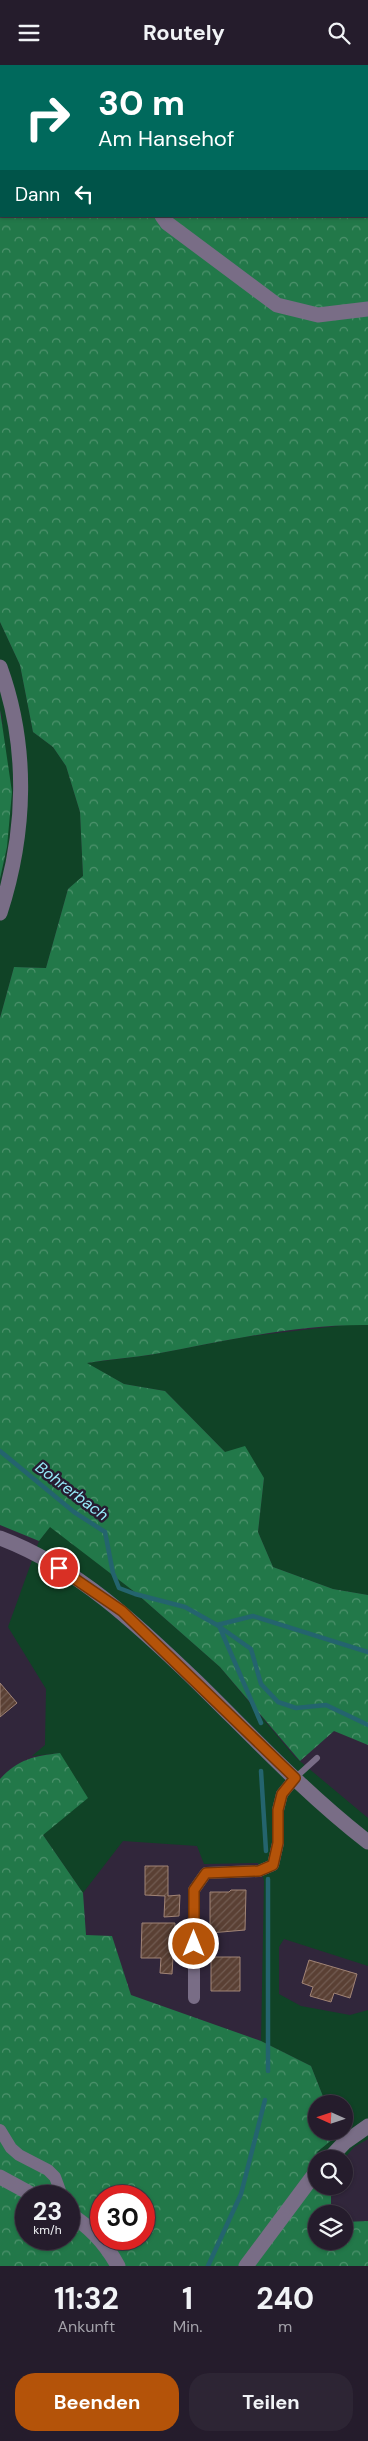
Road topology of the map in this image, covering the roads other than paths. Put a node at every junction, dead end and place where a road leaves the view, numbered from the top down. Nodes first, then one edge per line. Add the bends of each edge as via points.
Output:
1 (163, 217) edge
2 (368, 309) edge
3 (0, 667) edge
4 (0, 913) edge
5 (0, 1538) edge
6 (317, 1758) dead end
7 (295, 1778) junction
8 (368, 1842) edge
9 (194, 1999) dead end
10 (368, 2126) edge
11 (0, 2131) edge
12 (337, 2150) edge
13 (0, 2177) edge
14 (308, 2184) edge
15 (15, 2185) edge
16 (58, 2185) edge
17 (80, 2220) edge
18 (118, 2266) edge
19 (246, 2266) edge

1 - 2 street via 277,305 318,315
3 - 4 street via 10,696 18,743 21,794 19,839
5 - 7 street via 51,1563 122,1611
6 - 7 lane
7 - 8 street via 326,1809
7 - 9 street via 282,1794 273,1865 259,1871 206,1873 194,1890
10 - 12 street
11 - 16 street via 11,2148 48,2170
13 - 15 street
14 - 19 street
17 - 18 street via 88,2225

